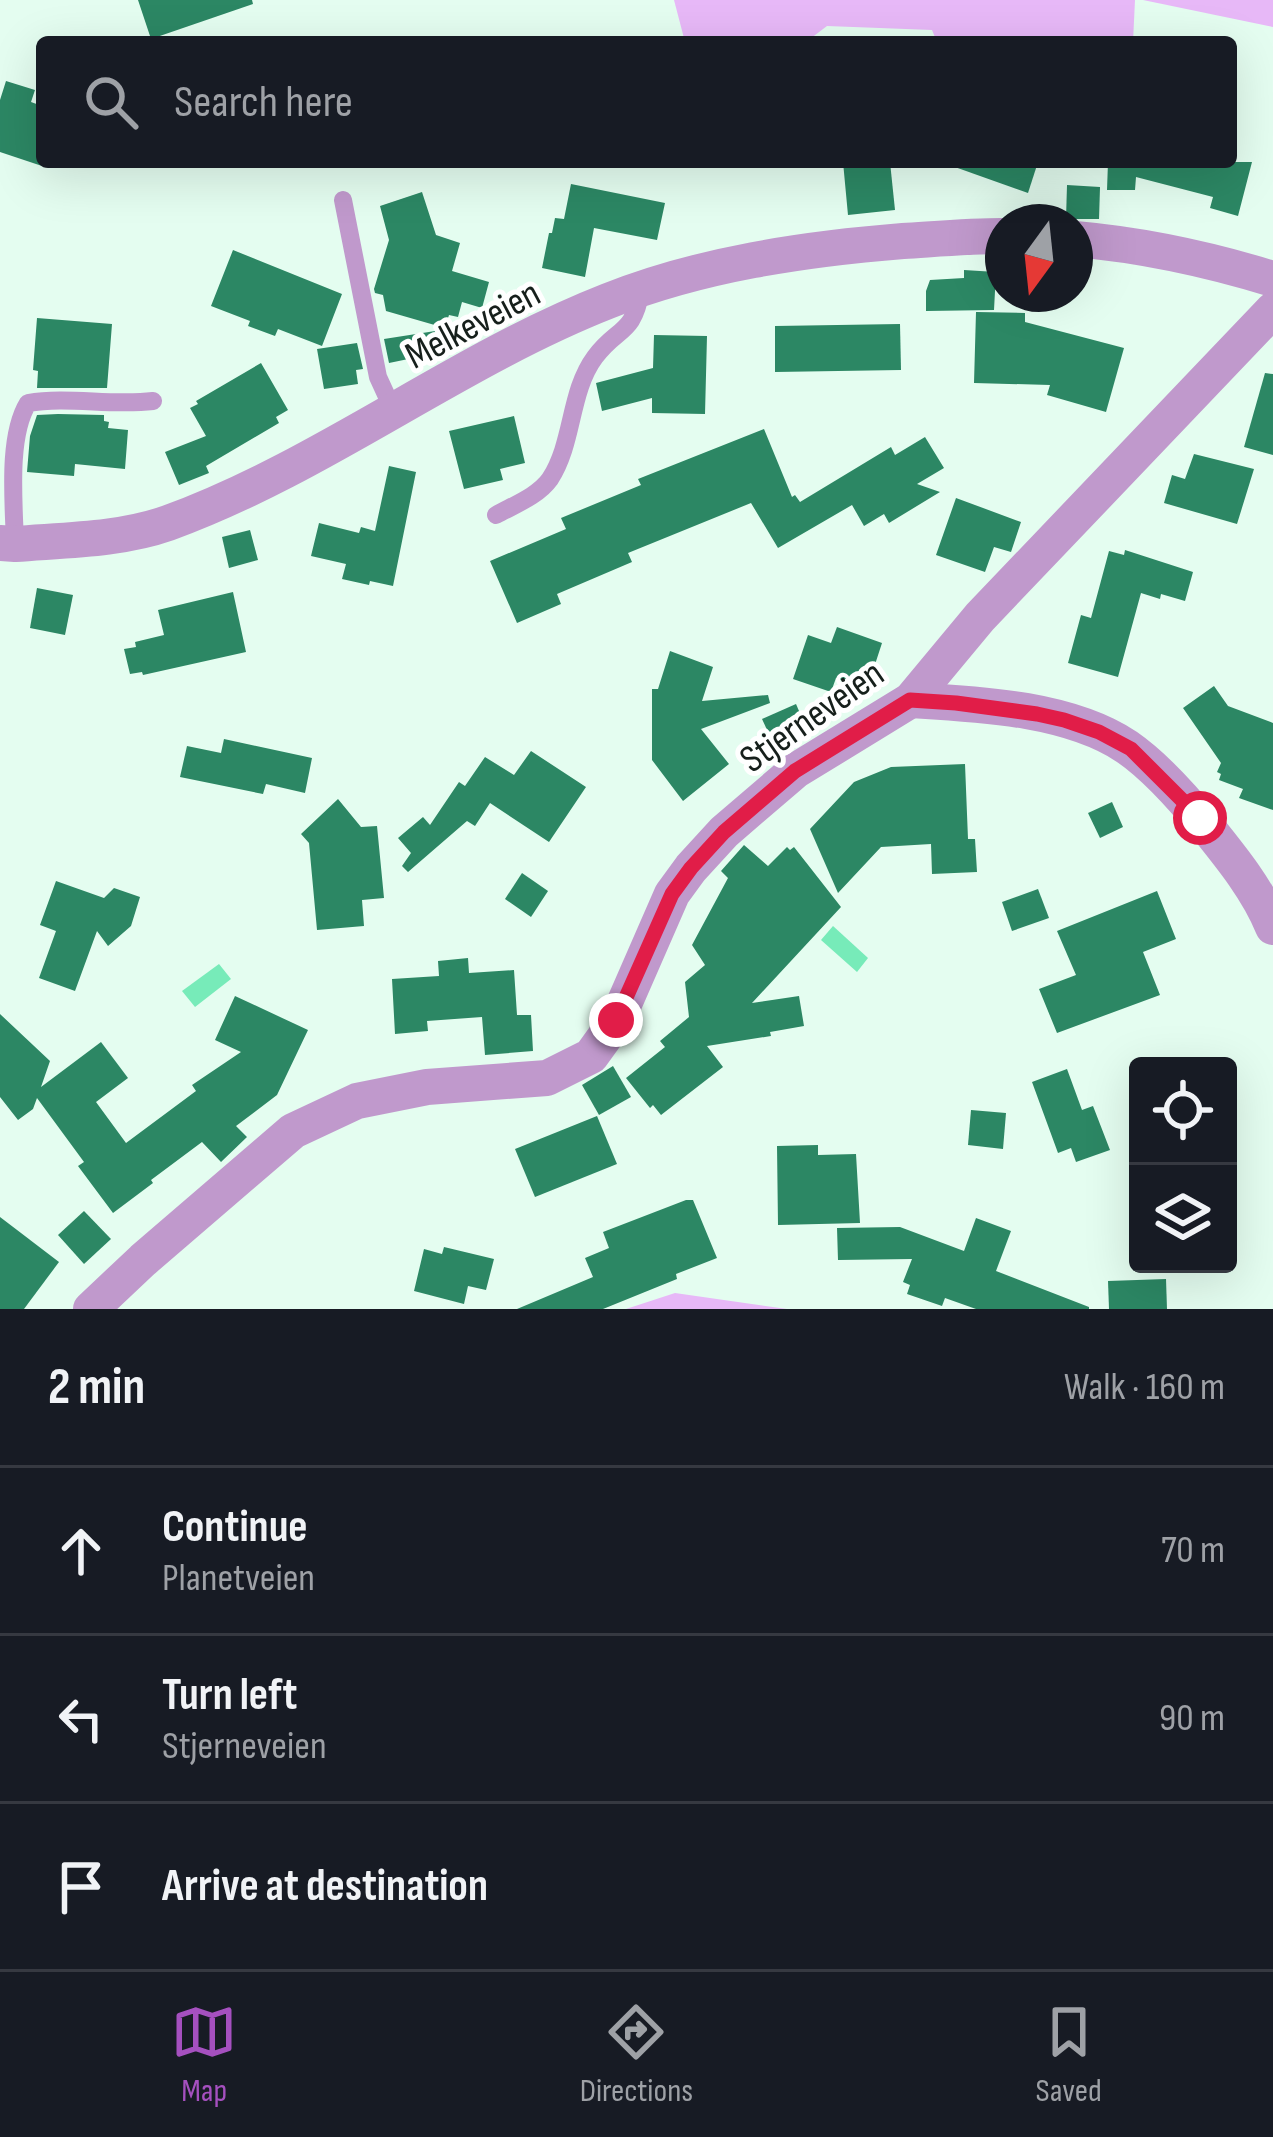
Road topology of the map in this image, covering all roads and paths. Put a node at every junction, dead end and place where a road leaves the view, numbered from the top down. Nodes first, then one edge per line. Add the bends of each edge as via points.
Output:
1 (343, 200) dead end
2 (985, 237) edge
3 (1093, 241) edge
4 (1273, 279) edge
5 (641, 290) junction
6 (1273, 310) edge
7 (153, 401) dead end
8 (394, 412) junction
9 (496, 515) dead end
10 (8, 544) edge
11 (910, 700) junction
12 (1273, 927) edge
13 (92, 1309) edge

1 - 8 lane via 378,377
2 - 5 street, Melkeveien via 852,245
3 - 4 street
5 - 8 street, Melkeveien via 544,330
5 - 9 lane via 637,314 583,381 549,481
6 - 11 street, Stjerneveien
7 - 10 lane via 28,403 19,417
8 - 10 street, Melkeveien via 165,524
11 - 12 street via 1064,720 1131,749 1221,844
11 - 13 street, Stjerneveien via 795,771 691,868 591,1056 547,1078 357,1101 293,1131

